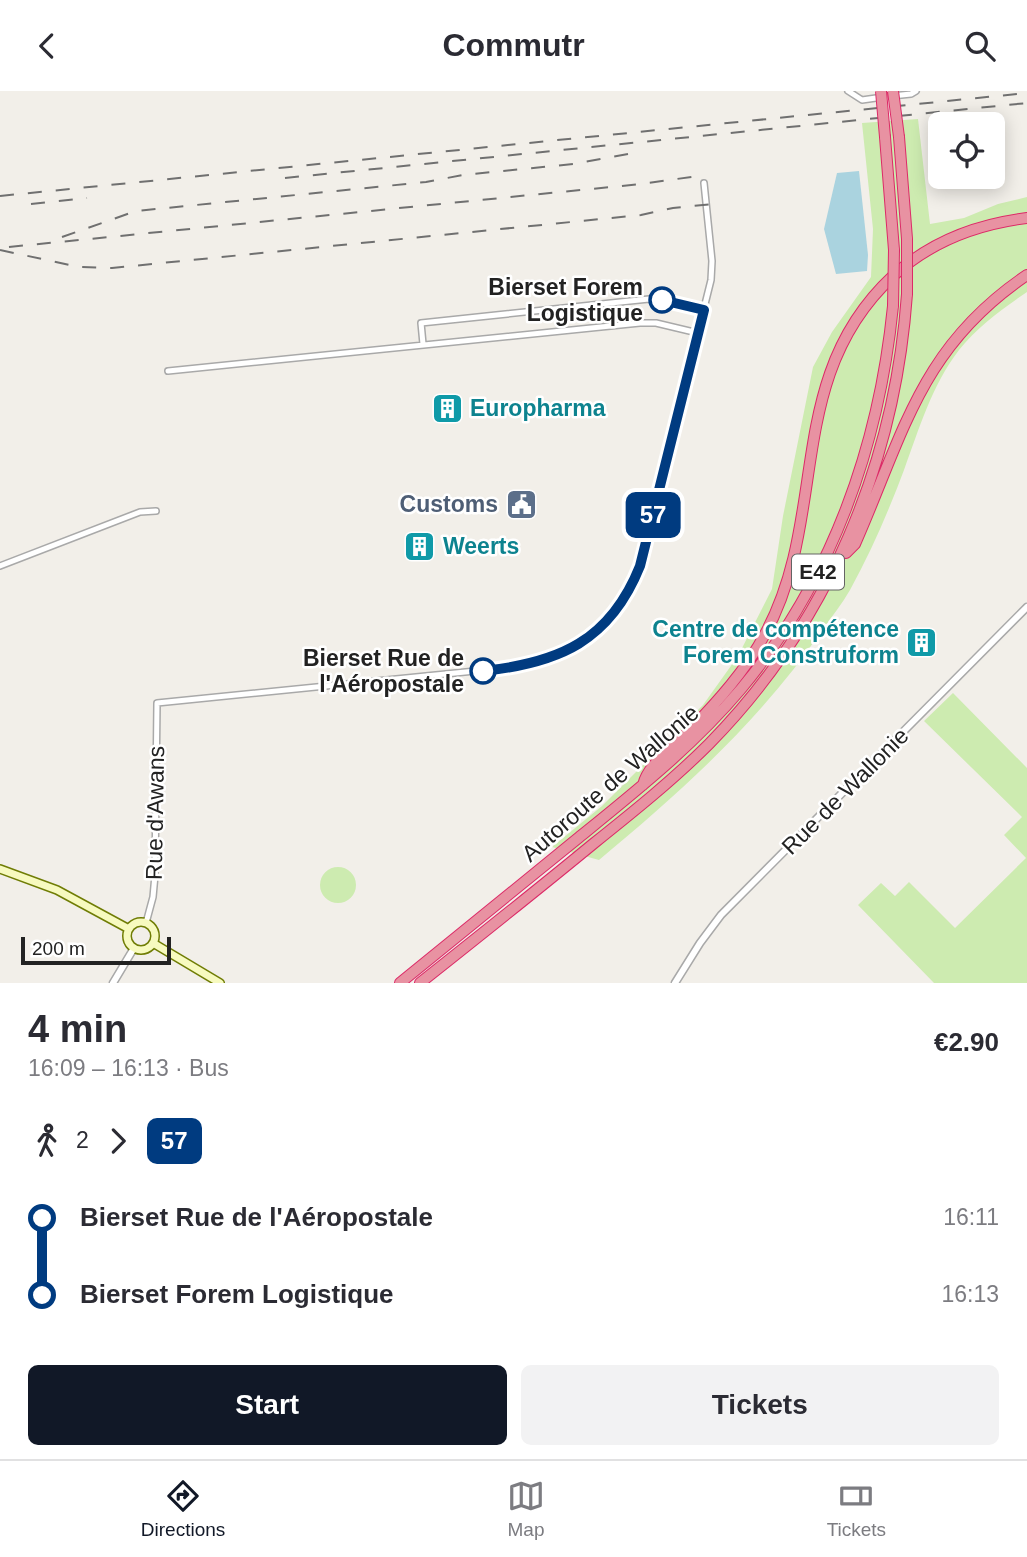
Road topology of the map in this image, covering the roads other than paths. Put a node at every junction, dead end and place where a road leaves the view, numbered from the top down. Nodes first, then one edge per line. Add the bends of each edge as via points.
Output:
1 (848, 91) edge
2 (878, 91) edge
3 (893, 91) edge
4 (916, 91) edge
5 (704, 183) dead end
6 (1027, 218) edge
7 (1027, 275) edge
8 (704, 310) junction
9 (698, 333) junction
10 (423, 344) junction
11 (168, 371) dead end
12 (156, 511) dead end
13 (838, 562) junction
14 (0, 566) edge
15 (1027, 607) edge
16 (643, 786) junction
17 (0, 869) edge
18 (146, 923) junction
19 (129, 929) junction
20 (153, 943) junction
21 (134, 948) junction
22 (113, 983) edge
23 (220, 983) edge
24 (400, 983) edge
25 (420, 983) edge
26 (675, 983) edge

1 - 4 street via 862,100
2 - 16 highway, Autoroute de Wallonie / E42, bridge via 894,250 893,306 883,383 850,500 812,584 778,639 700,734
3 - 13 highway, Autoroute de Wallonie / E42, bridge via 908,239 898,375 882,446
5 - 8 street via 712,271
6 - 16 highway via 949,239 903,267 858,315 821,395 794,556 775,613 748,663 689,732 645,774
7 - 13 highway via 989,303 940,357 915,401 855,544
8 - 9 street
8 - 10 street via 649,299 421,323
9 - 10 street via 640,323
9 - 18 street, Rue d'Awans via 637,574 610,618 580,643 560,655 524,666 157,703 155,875
10 - 11 street
12 - 14 street via 140,512
13 - 25 highway, Autoroute de Wallonie / E42 via 783,655 710,743 641,806
15 - 26 street, Rue de Wallonie via 721,915
16 - 24 highway, Autoroute de Wallonie / E42
17 - 19 main road via 57,890
18 - 19 main road
18 - 20 main road via 155,934
19 - 21 main road via 127,940
20 - 21 main road via 142,950
20 - 23 main road
21 - 22 street

